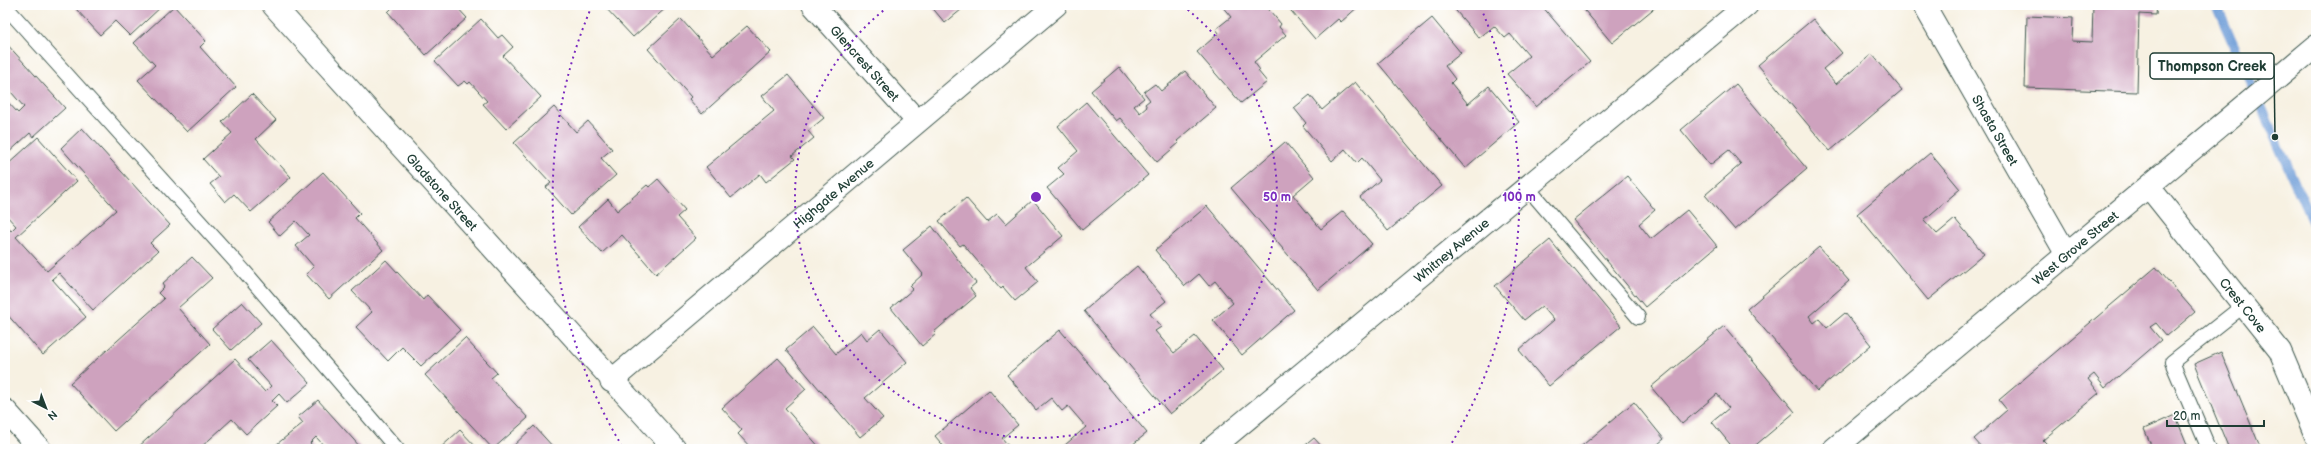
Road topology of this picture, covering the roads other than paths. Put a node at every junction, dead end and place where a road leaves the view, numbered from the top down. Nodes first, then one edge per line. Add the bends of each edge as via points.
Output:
1 (273, 5) edge
2 (813, 5) edge
3 (1056, 5) edge
4 (1747, 5) edge
5 (1924, 5) edge
6 (5, 6) edge
7 (2316, 46) edge
8 (916, 121) junction
9 (1527, 187) junction
10 (2149, 187) junction
11 (2067, 255) junction
12 (2243, 306) junction
13 (1638, 317) dead end
14 (611, 380) junction
15 (5, 410) edge
16 (2316, 436) edge
17 (40, 449) edge
18 (397, 449) edge
19 (675, 449) edge
20 (1211, 449) edge
21 (1834, 449) edge
22 (2209, 449) edge

1 - 14 street, Gladstone Street
2 - 8 street, Glencrest Street
3 - 8 street, Highgate Avenue
4 - 9 street, Whitney Avenue
5 - 11 street, Shasta Street
6 - 18 lane via 244,271
7 - 10 street, West Grove Street
8 - 14 street, Highgate Avenue
9 - 13 lane
9 - 20 street, Whitney Avenue
10 - 11 street, West Grove Street
10 - 12 street, Crest Cove
11 - 21 street, West Grove Street
12 - 16 street, Crest Cove via 2280,352
12 - 22 lane via 2172,362
14 - 19 street, Gladstone Street
15 - 17 street

